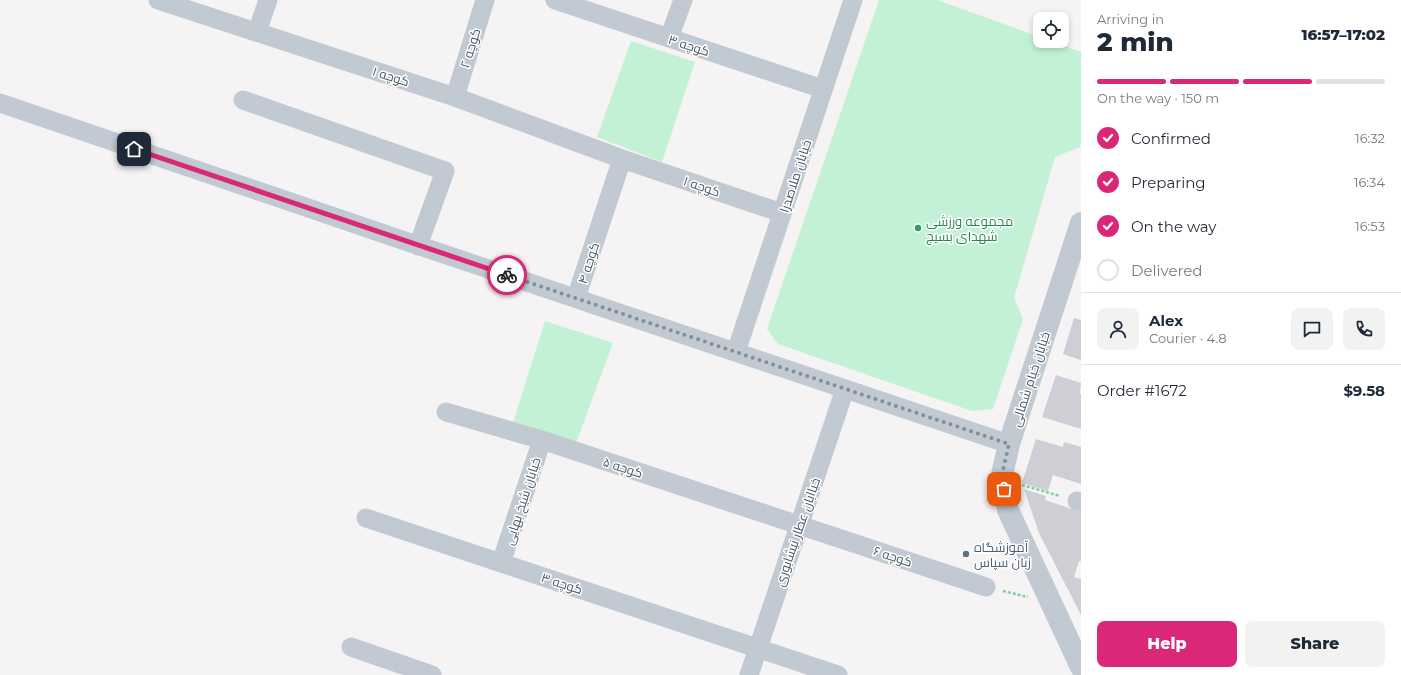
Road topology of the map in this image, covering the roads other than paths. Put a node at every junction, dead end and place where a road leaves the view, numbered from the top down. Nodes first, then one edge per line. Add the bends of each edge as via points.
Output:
1 (158, 0) edge
2 (268, 0) edge
3 (485, 0) edge
4 (555, 0) edge
5 (683, 0) edge
6 (853, 0) edge
7 (257, 32) junction
8 (669, 38) junction
9 (823, 89) junction
10 (455, 97) junction
11 (243, 100) dead end
12 (0, 103) edge
13 (622, 159) junction
14 (782, 213) junction
15 (1080, 228) edge
16 (418, 246) junction
17 (576, 298) junction
18 (736, 352) junction
19 (845, 389) junction
20 (446, 412) dead end
21 (542, 440) junction
22 (1009, 444) junction
23 (366, 518) dead end
24 (799, 525) junction
25 (501, 563) junction
26 (986, 587) road end
27 (351, 647) dead end
28 (758, 648) junction
29 (1081, 667) edge
30 (432, 675) edge
31 (749, 675) edge
32 (838, 675) edge

1 - 7 street, کوچه ۱
2 - 7 street
3 - 10 street, کوچه ۲
4 - 8 street, کوچه ۳
5 - 8 street
6 - 9 street, خیابان ملاصدرا
7 - 10 street, کوچه ۱
8 - 9 street, کوچه ۳
9 - 14 street, خیابان ملاصدرا
10 - 13 street, کوچه ۱
11 - 16 street via 445,171
12 - 16 street
13 - 14 street, کوچه ۱
13 - 17 street, کوچه ۴
14 - 18 street, خیابان ملاصدرا
15 - 22 street, خیابان خیام شمالی
16 - 17 street
17 - 18 street
18 - 19 street
19 - 22 street
19 - 24 street, خیاابان عطار نیشابوری
20 - 21 street, کوچه ۵
21 - 24 street, کوچه ۵
21 - 25 street, خیابان شیخ بهایی
22 - 29 street, خیابان خیام شمالی via 1001,479 1008,510
23 - 25 street, کوچه ۳
24 - 26 street, کوچه ۶
24 - 28 street, خیاابان عطار نیشابوری
25 - 28 street, کوچه ۳
27 - 30 street
28 - 31 street, خیاابان عطار نیشابوری
28 - 32 street

